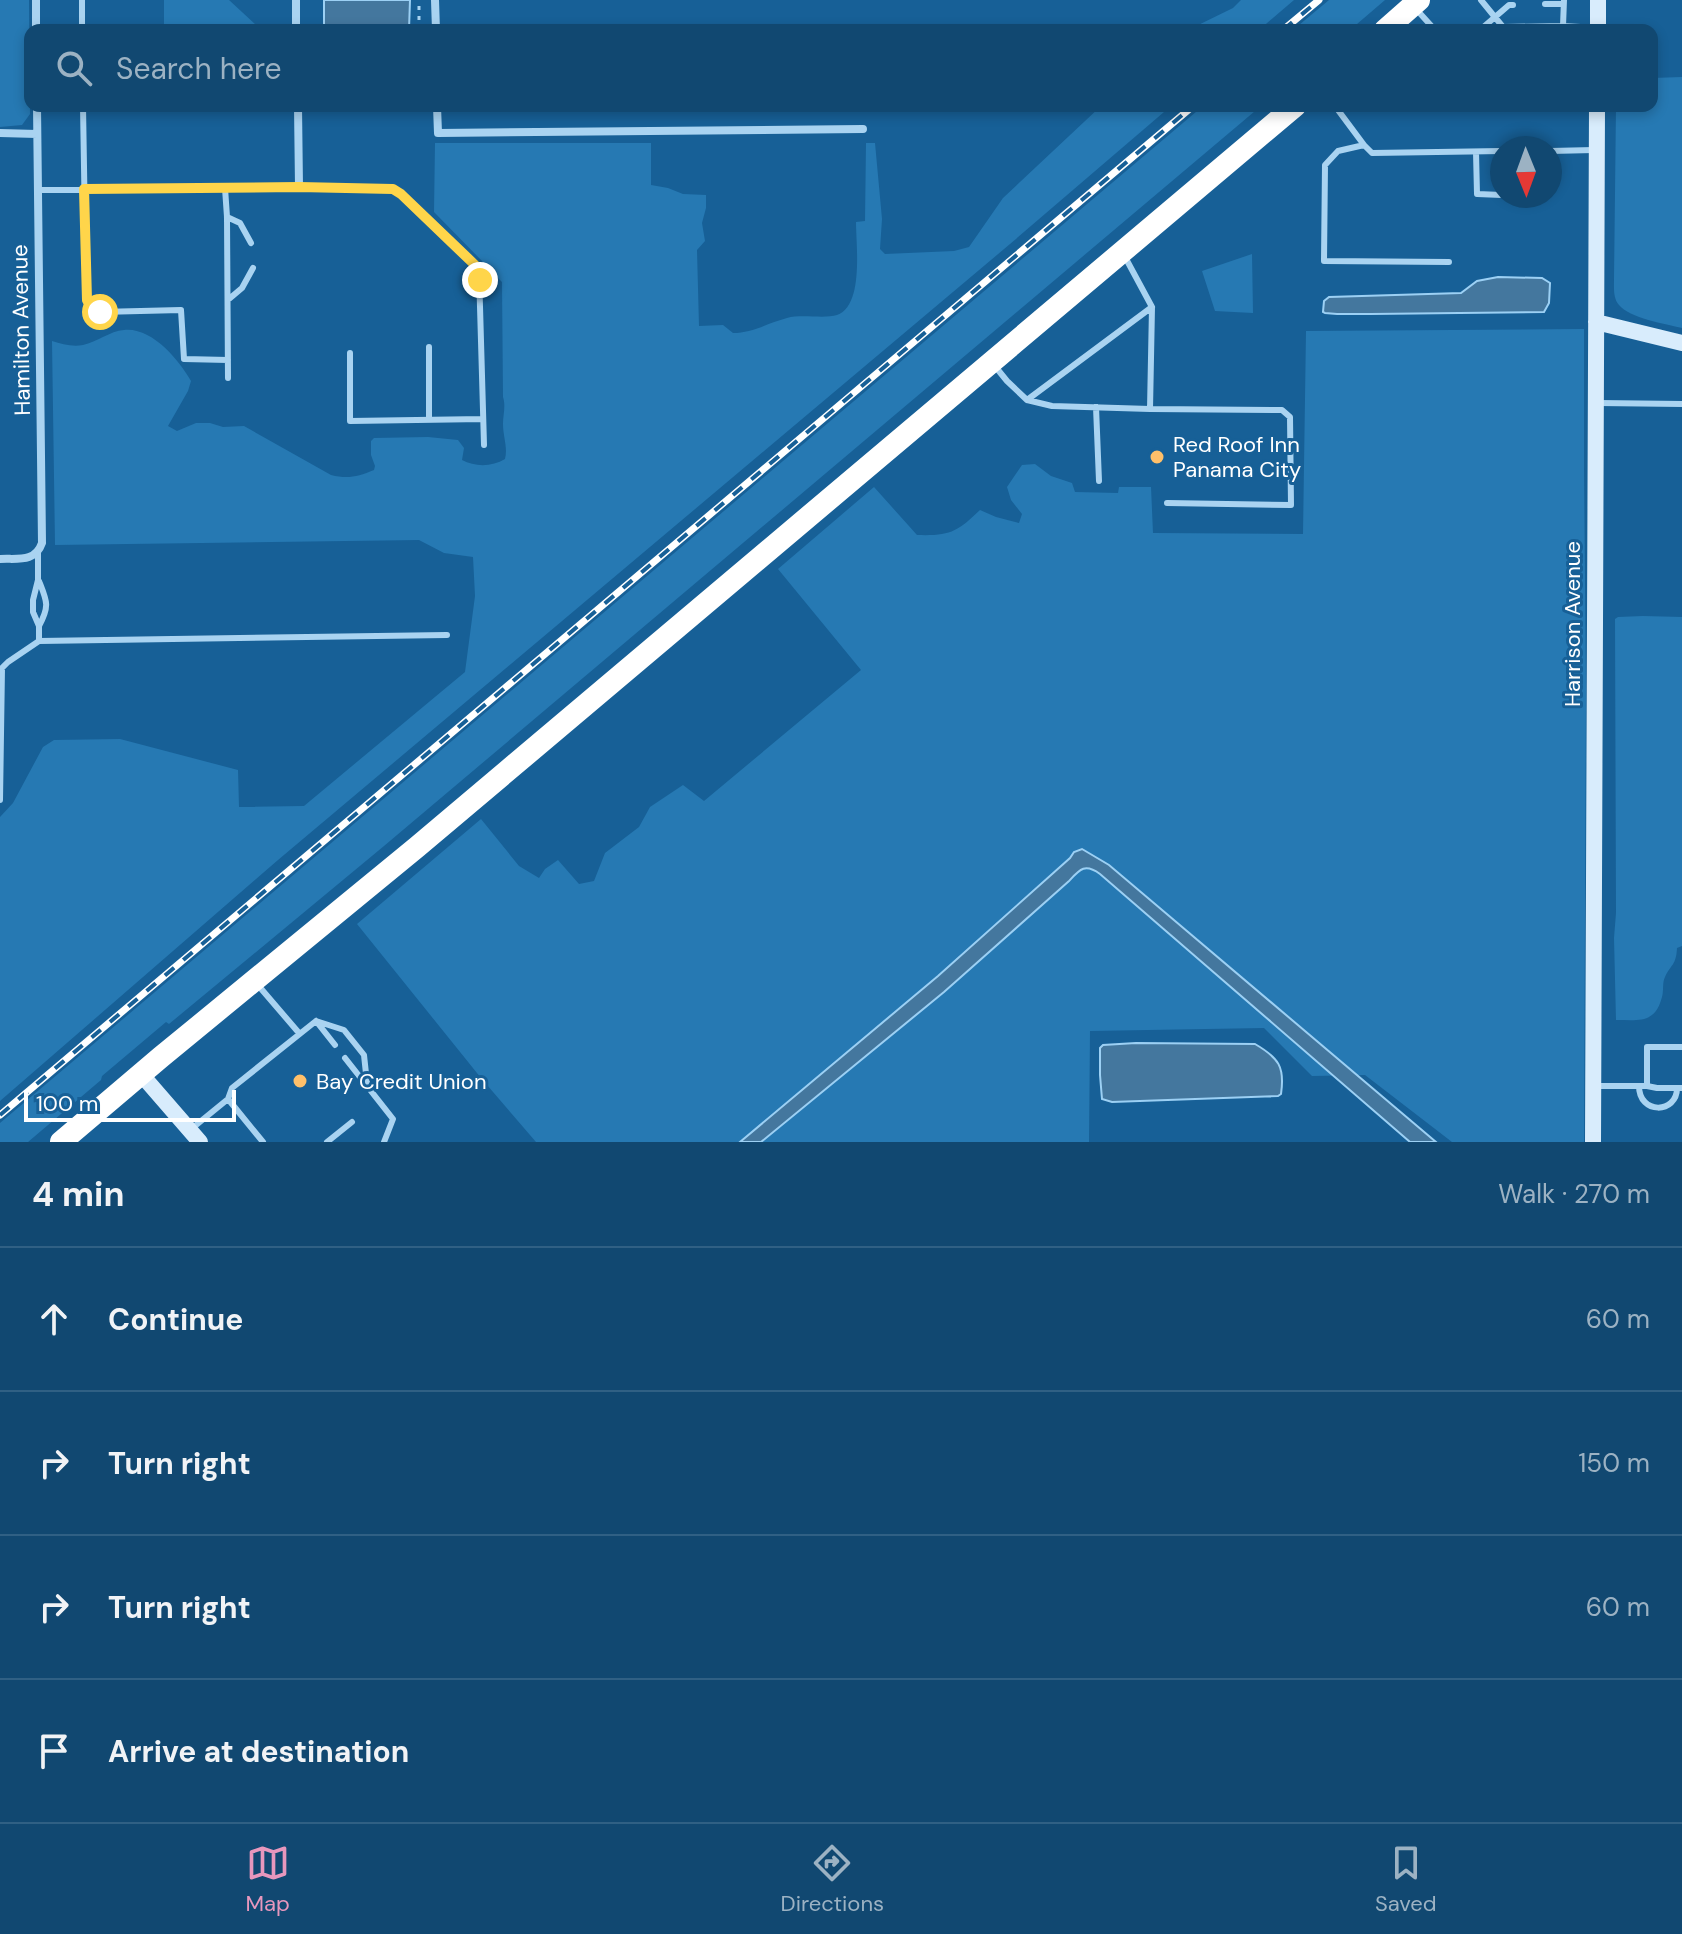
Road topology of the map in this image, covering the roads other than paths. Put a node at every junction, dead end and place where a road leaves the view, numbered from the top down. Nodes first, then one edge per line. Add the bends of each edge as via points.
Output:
1 (36, 0) edge
2 (82, 0) edge
3 (296, 0) edge
4 (435, 0) edge
5 (1481, 0) edge
6 (1598, 0) edge
7 (1564, 2) edge
8 (1416, 3) edge
9 (1545, 4) dead end
10 (1513, 5) dead end
11 (1495, 16) junction
12 (36, 24) edge
13 (82, 24) edge
14 (296, 24) edge
15 (436, 24) edge
16 (1392, 24) edge
17 (1431, 24) edge
18 (1486, 24) edge
19 (1501, 24) edge
20 (1563, 24) edge
21 (1598, 24) edge
22 (37, 112) edge
23 (83, 112) edge
24 (298, 112) edge
25 (437, 112) edge
26 (1288, 112) edge
27 (1339, 112) edge
28 (1597, 112) edge
29 (863, 129) dead end
30 (0, 133) edge
31 (37, 134) junction
32 (1364, 145) junction
33 (1597, 150) junction
34 (1490, 151) edge
35 (1562, 151) edge
36 (1476, 152) junction
37 (299, 187) junction
38 (225, 188) junction
39 (84, 189) junction
40 (38, 190) junction
41 (1490, 195) edge
42 (227, 217) junction
43 (251, 243) dead end
44 (1123, 251) junction
45 (1449, 262) dead end
46 (253, 268) dead end
47 (228, 300) junction
48 (1152, 307) junction
49 (1596, 322) junction
50 (1682, 343) edge
51 (429, 347) dead end
52 (350, 353) dead end
53 (228, 360) junction
54 (992, 362) junction
55 (228, 378) dead end
56 (1027, 400) junction
57 (1595, 403) junction
58 (1682, 404) edge
59 (1096, 407) junction
60 (1150, 409) junction
61 (483, 419) junction
62 (429, 420) junction
63 (484, 445) dead end
64 (1099, 481) dead end
65 (1167, 503) dead end
66 (38, 552) junction
67 (0, 559) edge
68 (38, 580) junction
69 (39, 626) junction
70 (447, 635) dead end
71 (39, 641) junction
72 (0, 800) edge
73 (255, 980) junction
74 (316, 1021) junction
75 (299, 1033) junction
76 (335, 1045) dead end
77 (1682, 1047) edge
78 (345, 1058) dead end
79 (141, 1074) junction
80 (367, 1086) junction
81 (1593, 1086) junction
82 (1639, 1086) junction
83 (1647, 1086) junction
84 (1679, 1088) edge
85 (228, 1099) junction
86 (352, 1122) dead end
87 (195, 1136) edge
88 (64, 1139) edge
89 (263, 1142) edge
90 (327, 1142) edge
91 (384, 1142) edge
92 (1593, 1142) edge

1 - 12 street
2 - 13 lane
3 - 14 street
4 - 15 street
5 - 11 lane
6 - 21 street
7 - 9 lane
7 - 20 lane
8 - 16 highway
8 - 17 lane
10 - 11 lane
11 - 18 lane
11 - 19 lane
22 - 31 street, Hamilton Avenue
23 - 39 lane
24 - 37 street
25 - 29 street via 438,133
26 - 44 highway
27 - 32 lane
28 - 33 street, Harrison Avenue
30 - 31 street
31 - 40 street, Hamilton Avenue
32 - 36 lane via 1372,153
32 - 45 lane via 1338,151 1325,165 1324,261
33 - 35 lane
33 - 49 street, Harrison Avenue
34 - 36 lane
36 - 41 lane via 1477,194
37 - 38 lane
37 - 61 lane via 393,189 475,265 480,280
38 - 39 lane
38 - 42 lane
39 - 40 lane
39 - 53 lane via 86,288 92,309 181,310 184,359
40 - 66 street, Hamilton Avenue
42 - 43 lane via 240,223
42 - 47 lane
44 - 48 lane
44 - 54 highway
46 - 47 lane
47 - 53 lane
48 - 56 lane
48 - 60 lane
49 - 50 street
49 - 57 street, Harrison Avenue
51 - 62 lane
52 - 62 lane via 350,421
53 - 55 lane
54 - 56 lane
54 - 73 highway
56 - 59 lane
57 - 58 lane
57 - 81 street, Harrison Avenue
59 - 60 lane
59 - 64 lane
60 - 65 lane via 1282,410 1290,417 1291,505
61 - 62 lane
61 - 63 lane
66 - 67 street via 29,558
66 - 68 lane
68 - 69 lane via 33,612
68 - 69 lane via 47,601
69 - 71 lane
70 - 71 lane
71 - 72 lane via 2,668
73 - 75 lane
73 - 79 highway
74 - 75 lane
74 - 76 lane
74 - 80 lane via 344,1030 364,1055
75 - 85 lane via 232,1088
77 - 83 lane via 1647,1047
78 - 80 lane
79 - 87 street
79 - 88 highway
80 - 91 lane via 393,1119
81 - 82 lane
81 - 92 street, Harrison Avenue
82 - 83 lane
82 - 84 lane via 1641,1100 1657,1107 1673,1102
83 - 84 lane
85 - 87 lane
85 - 89 lane
86 - 90 lane

